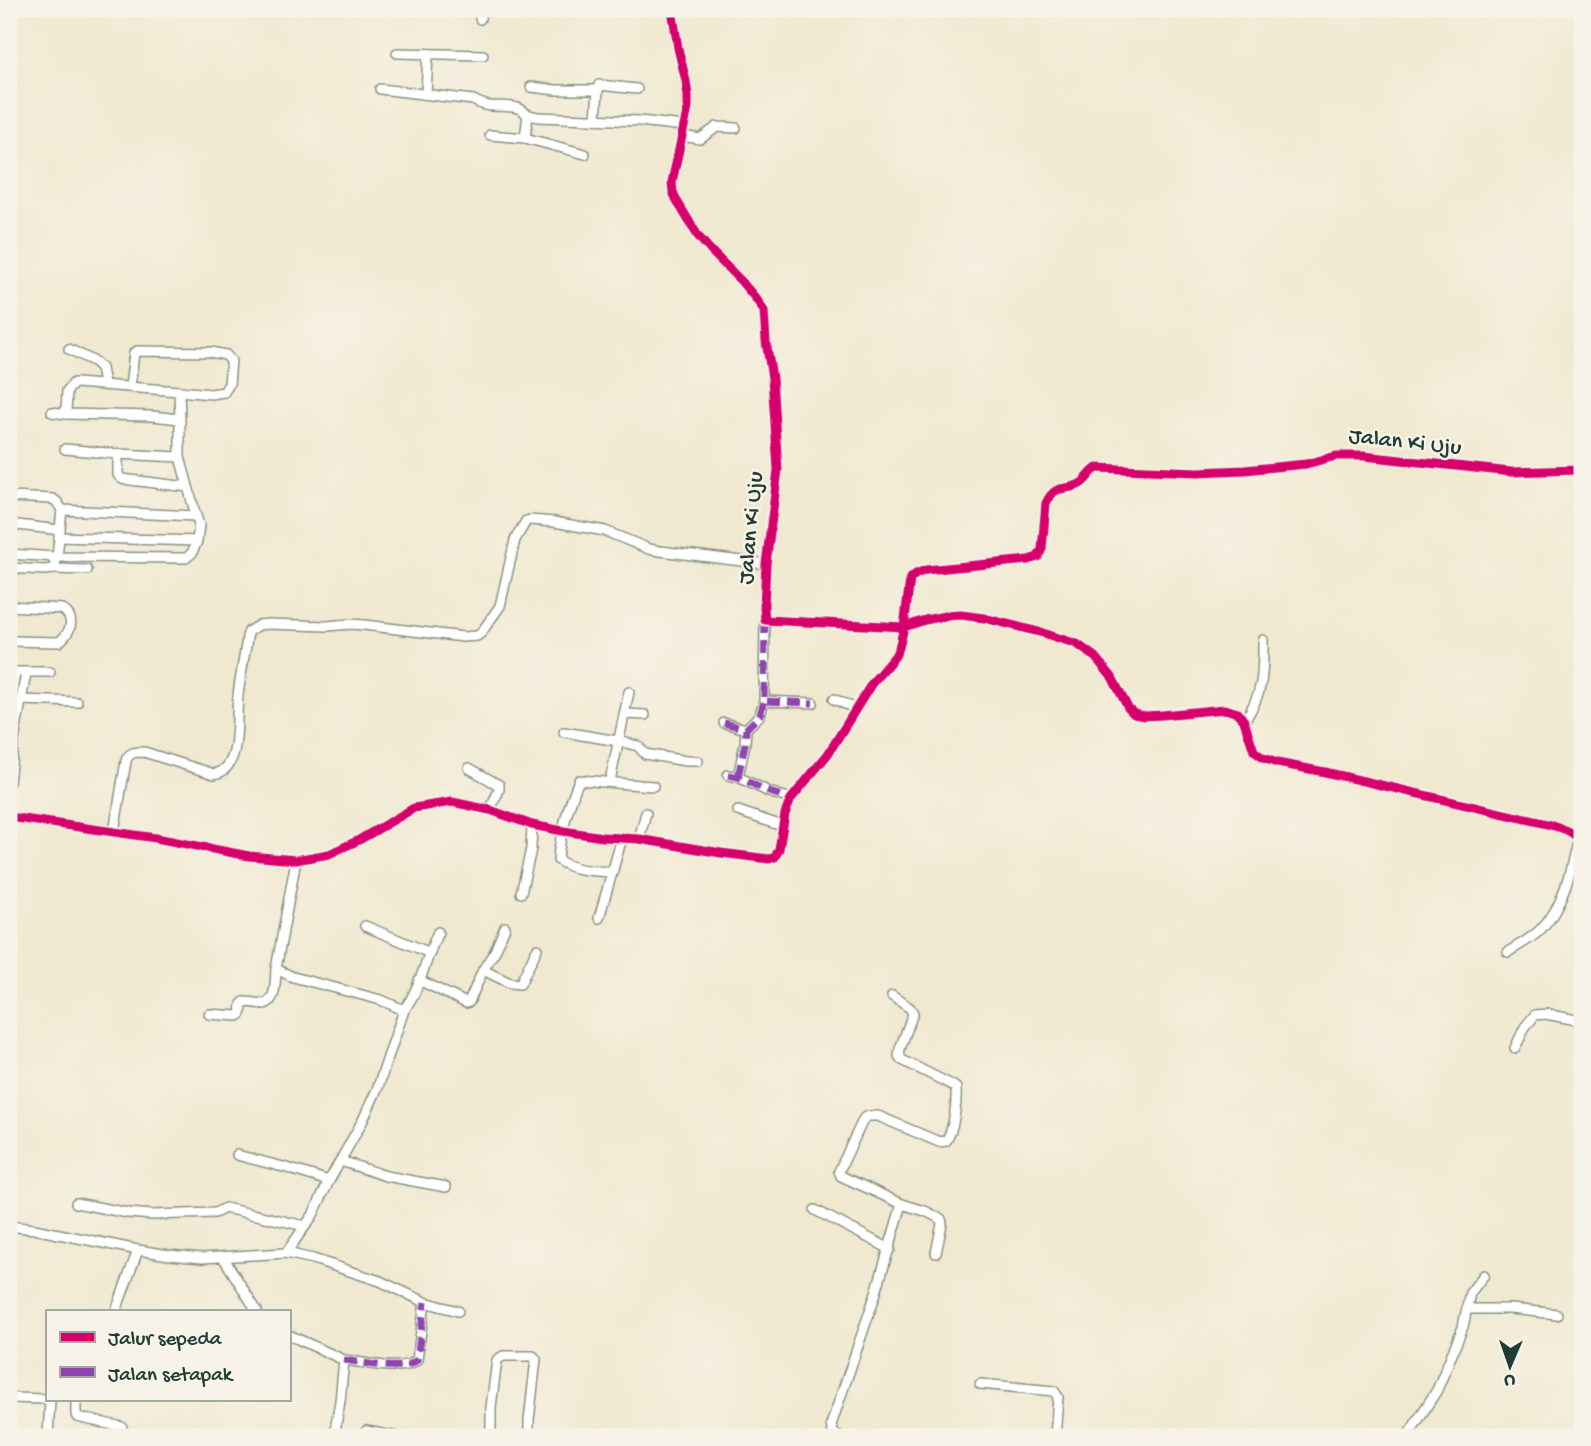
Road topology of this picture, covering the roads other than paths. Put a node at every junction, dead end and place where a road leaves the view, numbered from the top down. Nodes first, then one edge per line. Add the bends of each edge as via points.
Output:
1 (672, 9) edge
2 (397, 53) dead end
3 (428, 54) junction
4 (483, 55) dead end
5 (531, 87) dead end
6 (380, 89) dead end
7 (637, 89) dead end
8 (598, 90) junction
9 (426, 94) junction
10 (527, 115) junction
11 (596, 119) junction
12 (736, 128) dead end
13 (683, 131) junction
14 (491, 135) dead end
15 (525, 138) junction
16 (585, 154) dead end
17 (69, 349) dead end
18 (103, 384) junction
19 (130, 387) junction
20 (179, 391) junction
21 (52, 412) dead end
22 (66, 414) junction
23 (180, 419) junction
24 (65, 449) dead end
25 (118, 454) junction
26 (180, 457) junction
27 (1582, 470) edge
28 (188, 487) junction
29 (9, 497) edge
30 (62, 510) junction
31 (196, 516) junction
32 (9, 524) edge
33 (60, 533) junction
34 (197, 541) junction
35 (9, 554) edge
36 (57, 557) junction
37 (766, 564) junction
38 (9, 568) edge
39 (53, 569) junction
40 (87, 570) dead end
41 (9, 606) edge
42 (765, 620) junction
43 (904, 627) junction
44 (1263, 640) dead end
45 (9, 641) edge
46 (12, 672) edge
47 (50, 672) dead end
48 (26, 673) junction
49 (629, 692) dead end
50 (834, 699) dead end
51 (20, 700) junction
52 (764, 701) junction
53 (76, 702) dead end
54 (813, 703) dead end
55 (856, 709) junction
56 (9, 714) edge
57 (624, 714) junction
58 (645, 715) dead end
59 (1244, 721) junction
60 (724, 723) dead end
61 (746, 729) junction
62 (564, 732) dead end
63 (618, 741) junction
64 (698, 761) dead end
65 (469, 768) dead end
66 (9, 782) edge
67 (610, 782) junction
68 (653, 786) dead end
69 (791, 799) junction
70 (490, 810) junction
71 (738, 811) dead end
72 (646, 813) dead end
73 (9, 817) edge
74 (532, 825) junction
75 (782, 826) junction
76 (563, 831) junction
77 (114, 832) junction
78 (622, 838) junction
79 (1580, 838) edge
80 (639, 839) junction
81 (296, 860) junction
82 (613, 872) junction
83 (522, 893) dead end
84 (599, 918) dead end
85 (365, 926) dead end
86 (505, 927) dead end
87 (438, 932) dead end
88 (537, 949) dead end
89 (1508, 952) dead end
90 (430, 953) junction
91 (276, 969) junction
92 (483, 971) junction
93 (419, 980) junction
94 (892, 996) dead end
95 (404, 1010) junction
96 (209, 1014) dead end
97 (1582, 1021) edge
98 (1515, 1048) dead end
99 (237, 1155) dead end
100 (341, 1161) junction
101 (329, 1181) junction
102 (446, 1187) dead end
103 (76, 1203) dead end
104 (902, 1204) junction
105 (815, 1210) dead end
106 (9, 1226) edge
107 (305, 1226) junction
108 (890, 1249) junction
109 (138, 1250) junction
110 (285, 1253) junction
111 (936, 1253) dead end
112 (223, 1257) junction
113 (1484, 1275) dead end
114 (425, 1302) junction
115 (1468, 1309) junction
116 (120, 1310) edge
117 (256, 1310) edge
118 (458, 1311) dead end
119 (1557, 1314) dead end
120 (290, 1335) edge
121 (344, 1360) junction
122 (980, 1384) dead end
123 (9, 1398) edge
124 (46, 1399) edge
125 (48, 1400) edge
126 (75, 1400) edge
127 (122, 1427) dead end
128 (366, 1432) dead end
129 (48, 1437) edge
130 (334, 1437) edge
131 (393, 1437) edge
132 (491, 1437) edge
133 (529, 1437) edge
134 (840, 1437) edge
135 (1055, 1437) edge
136 (1407, 1437) edge

1 - 13 street, Jalan Ki Uju via 688,96
2 - 3 street
3 - 4 street
3 - 9 street
5 - 8 street
6 - 9 street
7 - 8 street via 598,85
8 - 11 street
9 - 10 street via 518,108
10 - 11 street
10 - 15 street
11 - 13 street via 639,121
12 - 13 street via 717,127 700,139
13 - 37 street, Jalan Ki Uju via 673,192 698,236 764,311 778,470
14 - 15 street
15 - 16 street
17 - 18 street via 102,368
18 - 19 street
18 - 22 street via 74,383 66,391
19 - 20 street
19 - 20 street via 137,351 210,352 226,355 231,361 224,392
20 - 23 street
21 - 22 street
22 - 23 street
23 - 26 street
24 - 25 street
25 - 26 street
25 - 28 street via 122,479
26 - 28 street
27 - 43 street, Jalan Ki Uju via 1511,472 1364,456 1245,470 1097,468 1080,484 1048,496 1038,557 916,574 910,579
28 - 31 street
29 - 30 street via 53,499
30 - 31 street
30 - 33 street
31 - 34 street
32 - 33 street
33 - 34 street
33 - 36 street
34 - 36 street via 186,558
35 - 36 street
36 - 39 street
37 - 42 street, Jalan Ki Uju
37 - 77 street via 660,551 605,531 530,520 515,540 502,602 477,636 350,624 258,625 247,636 236,745 226,769 214,774 144,752 129,755
38 - 39 street
39 - 40 street
41 - 45 street via 62,609 71,624 59,642
42 - 43 street
42 - 52 street, Jalan Ki Uju
43 - 55 street via 895,656
43 - 59 street via 961,615 1042,632 1077,644 1096,657 1134,714 1225,709 1238,713
44 - 59 street via 1263,675
46 - 48 street
46 - 56 street
47 - 48 street
48 - 51 street
49 - 57 street
50 - 55 street
51 - 53 street
51 - 66 street
52 - 54 street
52 - 61 street via 760,715
55 - 69 street via 828,754
57 - 58 street
57 - 63 street
59 - 79 street via 1254,751 1277,764 1552,825
60 - 61 street
61 - 69 street via 733,776
62 - 63 street
63 - 64 street via 638,746 645,754
63 - 67 street
65 - 70 street via 499,785
67 - 68 street
67 - 76 street via 579,780
69 - 75 street
70 - 74 street
70 - 81 street via 452,802 414,808 330,854
71 - 75 street
72 - 80 street
73 - 77 street
74 - 76 street
74 - 83 street
75 - 80 street via 779,849 769,859
76 - 78 street
76 - 82 street via 559,862
77 - 81 street
78 - 80 street
78 - 82 street
79 - 89 street via 1566,886 1544,927
81 - 91 street
82 - 84 street
85 - 90 street
86 - 92 street
87 - 90 street
88 - 92 street via 520,984
90 - 93 street
91 - 95 street
91 - 96 street via 269,1002 244,1002 237,1016
92 - 93 street via 467,1003
93 - 95 street
94 - 104 street via 913,1013 899,1056 956,1088 950,1135 939,1142 869,1115 839,1171
95 - 100 street via 378,1087
97 - 98 street via 1538,1014 1531,1018
99 - 101 street
100 - 101 street
100 - 102 street via 386,1176
101 - 107 street
103 - 107 street via 152,1215 215,1213 225,1208
104 - 108 street
104 - 111 street via 942,1219
105 - 108 street
106 - 109 street
107 - 110 street
108 - 134 street via 831,1425
109 - 112 street
109 - 116 street
110 - 112 street
110 - 114 street via 380,1281
112 - 117 street
113 - 115 street via 1470,1293
114 - 118 street
114 - 121 street via 417,1360 412,1365
115 - 119 street
115 - 136 street via 1437,1390
120 - 121 street
121 - 130 street
122 - 135 street via 1057,1392
123 - 124 street
125 - 129 street
126 - 127 street via 77,1417
128 - 131 street
132 - 133 street via 497,1360 530,1356 536,1359

